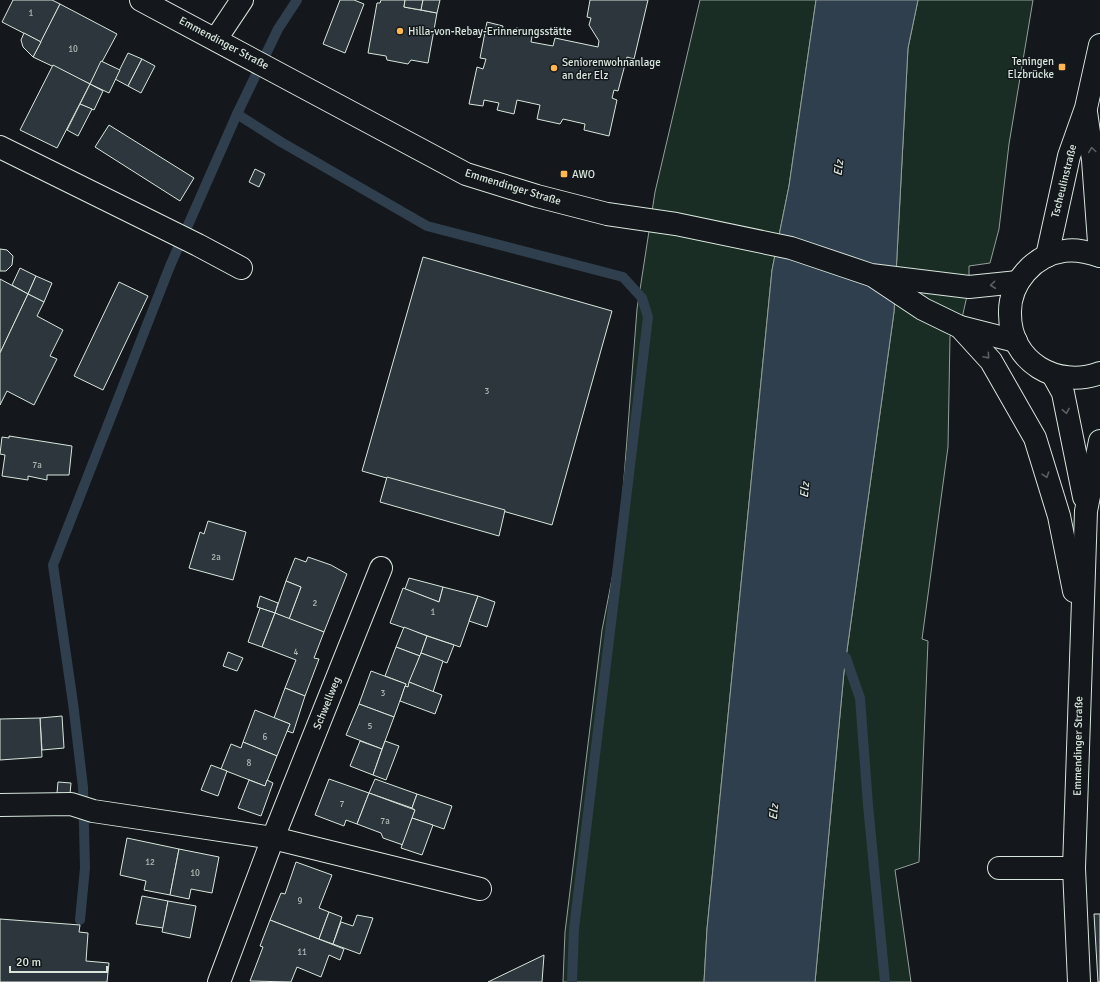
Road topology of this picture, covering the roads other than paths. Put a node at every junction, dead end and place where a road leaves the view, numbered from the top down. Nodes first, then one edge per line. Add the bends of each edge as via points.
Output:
1 (141, 0) edge
2 (242, 0) edge
3 (216, 39) junction
4 (1100, 45) edge
5 (1086, 108) junction
6 (0, 147) edge
7 (1047, 256) junction
8 (1100, 256) edge
9 (241, 268) dead end
10 (871, 274) junction
11 (1018, 282) junction
12 (960, 328) junction
13 (1016, 341) junction
14 (1100, 373) edge
15 (1053, 375) junction
16 (1100, 441) edge
17 (1086, 511) junction
18 (381, 568) dead end
19 (1082, 629) junction
20 (0, 805) edge
21 (273, 838) junction
22 (999, 868) dead end
23 (1074, 868) junction
24 (480, 889) dead end
25 (219, 982) edge
26 (1078, 982) edge

1 - 3 street, Emmendinger Straße
2 - 3 street
3 - 10 street, Emmendinger Straße via 466,174 607,214 676,224 791,248
4 - 5 street, Tscheulinstraße
5 - 7 street, Tscheulinstraße via 1069,156
8 -> 5 street, Tscheulinstraße via 1094,160
6 - 9 street
7 - 8 street via 1082,250
7 - 11 street via 1028,270
11 -> 10 street, Emmendinger Straße via 968,287
10 - 12 street, Emmendinger Straße via 923,309
11 - 13 street via 1012,297 1010,313 1011,328
12 - 13 street, Emmendinger Straße
12 -> 19 street via 991,361 1035,438 1059,516
13 - 15 street via 1024,354 1039,368
14 - 15 street via 1072,379
15 -> 17 street, Emmendinger Straße via 1063,393
16 - 17 street, Emmendinger Straße
17 - 19 street, Emmendinger Straße
18 - 21 street, Schwellweg
19 - 23 street, Emmendinger Straße
20 - 21 street via 71,804 93,811
21 - 24 street
21 - 25 street, Schwellweg
22 - 23 street
23 - 26 street, Emmendinger Straße

